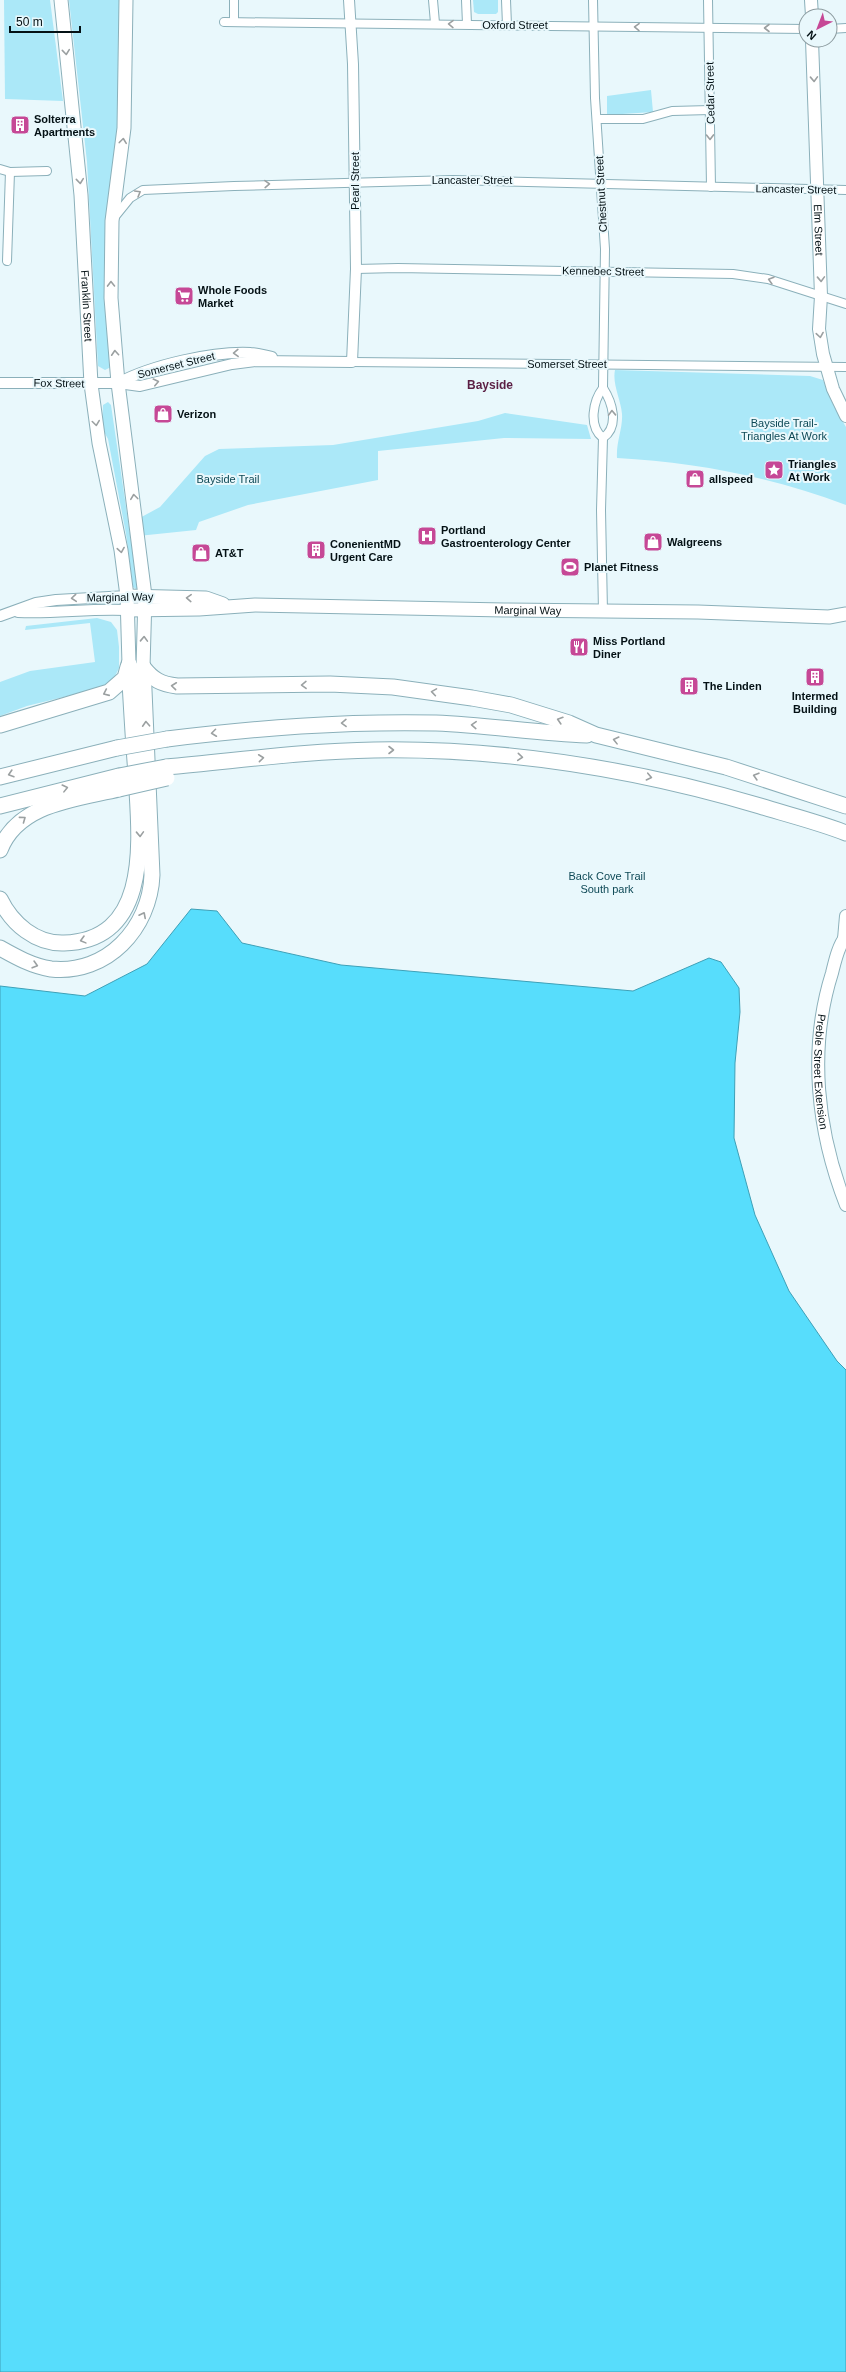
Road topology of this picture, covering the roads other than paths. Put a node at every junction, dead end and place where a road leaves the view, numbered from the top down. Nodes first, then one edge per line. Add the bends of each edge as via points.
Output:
1 (61, 0) edge
2 (126, 0) edge
3 (234, 0) edge
4 (349, 0) edge
5 (434, 0) edge
6 (466, 0) edge
7 (506, 0) edge
8 (593, 0) edge
9 (708, 0) edge
10 (224, 22) dead end
11 (234, 22) junction
12 (349, 22) junction
13 (435, 23) junction
14 (467, 24) junction
15 (507, 25) junction
16 (594, 25) junction
17 (708, 28) junction
18 (798, 28) edge
19 (812, 48) edge
20 (710, 110) junction
21 (597, 119) junction
22 (0, 169) edge
23 (47, 171) dead end
24 (10, 172) junction
25 (354, 181) junction
26 (601, 184) junction
27 (711, 187) junction
28 (818, 189) junction
29 (846, 190) edge
30 (112, 221) junction
31 (7, 261) dead end
32 (356, 269) junction
33 (604, 271) junction
34 (822, 296) junction
35 (846, 304) edge
36 (352, 362) junction
37 (603, 364) junction
38 (827, 366) junction
39 (846, 367) edge
40 (0, 383) edge
41 (118, 383) junction
42 (91, 384) junction
43 (603, 388) junction
44 (846, 416) edge
45 (603, 438) junction
46 (127, 596) junction
47 (145, 596) junction
48 (227, 606) junction
49 (127, 610) junction
50 (145, 610) junction
51 (14, 612) junction
52 (603, 612) junction
53 (846, 614) edge
54 (0, 616) edge
55 (829, 617) junction
56 (846, 622) edge
57 (136, 666) junction
58 (0, 724) edge
59 (596, 735) junction
60 (0, 777) edge
61 (775, 781) junction
62 (119, 783) junction
63 (846, 800) edge
64 (0, 806) edge
65 (846, 806) edge
66 (846, 834) edge
67 (0, 850) edge
68 (0, 900) edge
69 (846, 916) edge
70 (845, 937) edge
71 (0, 948) edge
72 (846, 1205) edge

1 -> 42 main road, Franklin Street via 81,195
30 -> 2 main road via 124,128
3 - 11 street
4 - 12 street, Pearl Street
5 - 13 street
6 - 14 street
7 - 15 street
8 - 16 street, Chestnut Street
9 - 17 street, Cedar Street
10 - 11 street, Oxford Street
11 - 12 street, Oxford Street
12 - 13 street, Oxford Street
12 - 25 street, Pearl Street via 353,64
14 -> 13 street, Oxford Street
14 - 15 street, Oxford Street
15 - 16 street, Oxford Street
17 -> 16 street, Oxford Street
16 - 21 street, Chestnut Street
18 -> 17 street, Oxford Street
17 - 20 street, Cedar Street
19 -> 28 main road, Elm Street
20 - 21 street via 672,111 643,119
20 -> 27 street, Cedar Street
21 - 26 street, Chestnut Street
22 - 24 street
23 - 24 street
24 - 31 street
25 - 26 street, Lancaster Street via 468,180
30 -> 25 street, Lancaster Street via 130,198 143,190
25 - 32 street, Pearl Street
26 - 27 street, Lancaster Street
26 - 33 street, Chestnut Street
27 - 28 street, Lancaster Street
28 - 29 street, Lancaster Street
28 -> 34 main road, Elm Street
41 -> 30 main road via 111,298
32 - 33 street, Kennebec Street
32 - 36 street, Pearl Street
34 -> 33 street, Kennebec Street via 768,279 733,274
33 - 37 street, Chestnut Street
34 - 35 street, Kennebec Street
34 -> 38 main road, Elm Street via 819,329
36 - 37 street, Somerset Street
36 - 41 street, Somerset Street via 288,361 252,353 222,353 138,373
37 - 38 street, Somerset Street
37 - 43 street, Chestnut Street
38 - 39 street, Somerset Street
38 - 44 main road, Elm Street via 838,401
40 - 42 street, Fox Street
41 - 42 street, Fox Street
47 -> 41 main road
42 -> 46 main road, Franklin Street via 99,444 121,550
43 - 45 street, Chestnut Street via 596,401 594,414 597,430
45 -> 43 street, Chestnut Street via 610,430 613,417 611,402
45 - 52 street, Chestnut Street
46 - 47 main road, Marginal Way
46 - 49 main road, Franklin Street
46 -> 51 street, Marginal Way via 56,600
48 -> 47 main road, Marginal Way via 206,598
47 - 50 main road
48 - 50 main road, Marginal Way
48 - 52 main road, Marginal Way
49 - 50 main road, Marginal Way
49 - 51 street, Marginal Way
49 - 57 main road, Franklin Street
57 -> 50 main road
51 - 54 street, Marginal Way
52 - 55 main road, Marginal Way via 698,612
53 - 55 main road, Marginal Way
55 - 56 main road, Marginal Way
57 -> 58 highway via 109,692
59 -> 57 highway via 569,723 511,705 431,691 330,684 177,686 157,682
57 -> 68 highway via 140,851 134,884 126,905 112,924 93,937 61,943 39,938 20,926 5,910
71 -> 57 highway via 40,966 78,967 100,960 119,948 141,918 151,895 152,875
59 -> 60 highway, bridge via 484,726 382,722 270,727 166,739 117,748
61 -> 59 highway
61 - 63 highway
61 - 65 highway
64 -> 62 highway
62 -> 66 highway, bridge via 235,761 373,750 465,752 546,760 634,774 684,785
67 -> 62 highway via 14,827 31,814
69 - 70 main road, Preble Street Extension
70 - 72 main road, Preble Street Extension via 821,1016 818,1067 824,1136

